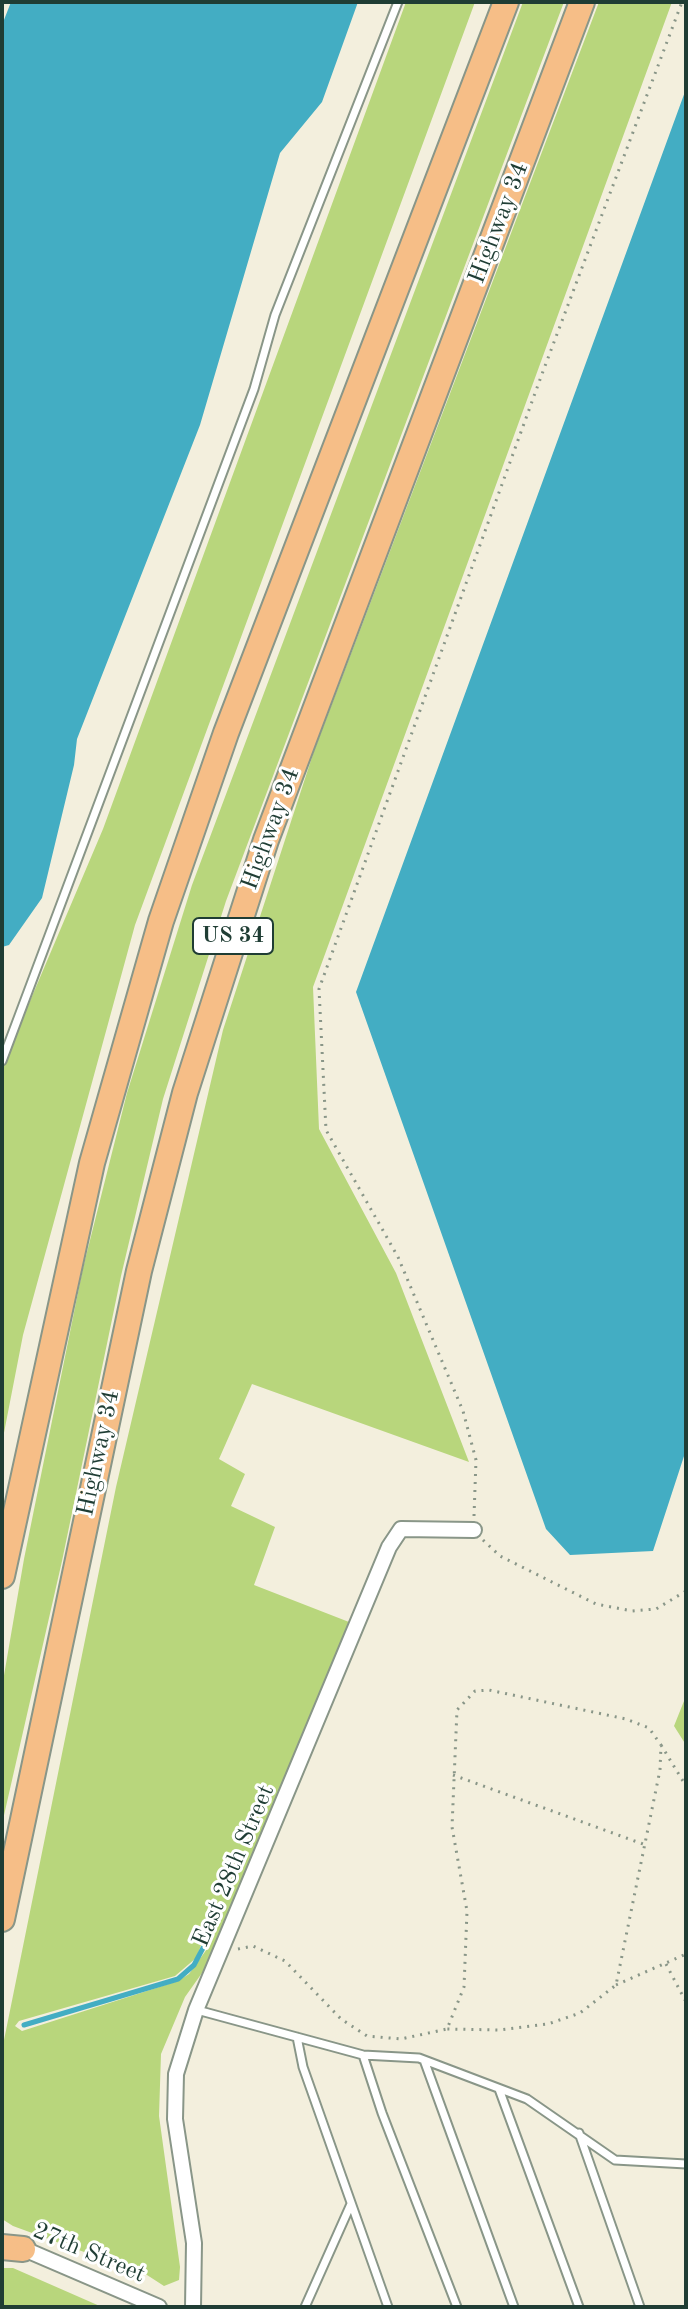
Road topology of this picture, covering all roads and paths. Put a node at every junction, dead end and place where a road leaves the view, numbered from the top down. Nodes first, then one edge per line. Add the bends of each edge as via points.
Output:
1 (398, 2) edge
2 (506, 2) edge
3 (582, 2) edge
4 (682, 2) edge
5 (5, 1045) edge
6 (2, 1061) edge
7 (474, 1530) junction
8 (2, 1576) edge
9 (686, 1591) edge
10 (661, 1745) junction
11 (453, 1775) junction
12 (686, 1786) edge
13 (643, 1844) junction
14 (2, 1919) edge
15 (223, 1952) junction
16 (686, 1954) edge
17 (666, 1964) junction
18 (616, 1985) junction
19 (686, 2002) edge
20 (197, 2010) junction
21 (447, 2029) junction
22 (297, 2037) junction
23 (363, 2055) junction
24 (424, 2060) junction
25 (499, 2089) junction
26 (579, 2133) junction
27 (686, 2164) edge
28 (351, 2204) junction
29 (9, 2245) edge
30 (159, 2307) edge
31 (193, 2307) edge
32 (305, 2307) edge
33 (388, 2307) edge
34 (457, 2307) edge
35 (514, 2307) edge
36 (579, 2307) edge
37 (640, 2307) edge

1 - 5 lane via 275,315 254,389
2 - 8 highway, US 34 via 232,718 161,921 92,1163
3 - 14 highway, Highway 34 / US 34 via 266,840 189,1079 139,1271
4 - 7 path via 319,989 326,1130 398,1257 463,1411 476,1460
5 - 6 lane
7 - 9 path via 500,1556 596,1604 656,1609
7 - 15 street, East 28th Street via 401,1529 389,1547
10 - 11 path via 649,1728 626,1719 475,1691 457,1710
10 - 12 path
10 - 13 path
11 - 13 path
11 - 21 path via 452,1827 467,1911 464,1987
13 - 18 path
15 - 20 street, East 28th Street
15 - 21 path via 253,1946 285,1961 341,2019 367,2036 401,2039
16 - 17 path
17 - 18 path
17 - 19 path
18 - 21 path via 580,2013 548,2024
20 - 22 lane
20 - 31 street, East 28th Street via 176,2074 175,2119 194,2243
22 - 23 lane
22 - 28 lane
23 - 24 lane
23 - 34 lane
24 - 25 lane
24 - 35 lane
25 - 26 lane via 527,2099
25 - 36 lane
26 - 27 lane via 615,2160
26 - 37 lane
28 - 32 lane
28 - 33 lane
29 - 30 street, 27th Street

